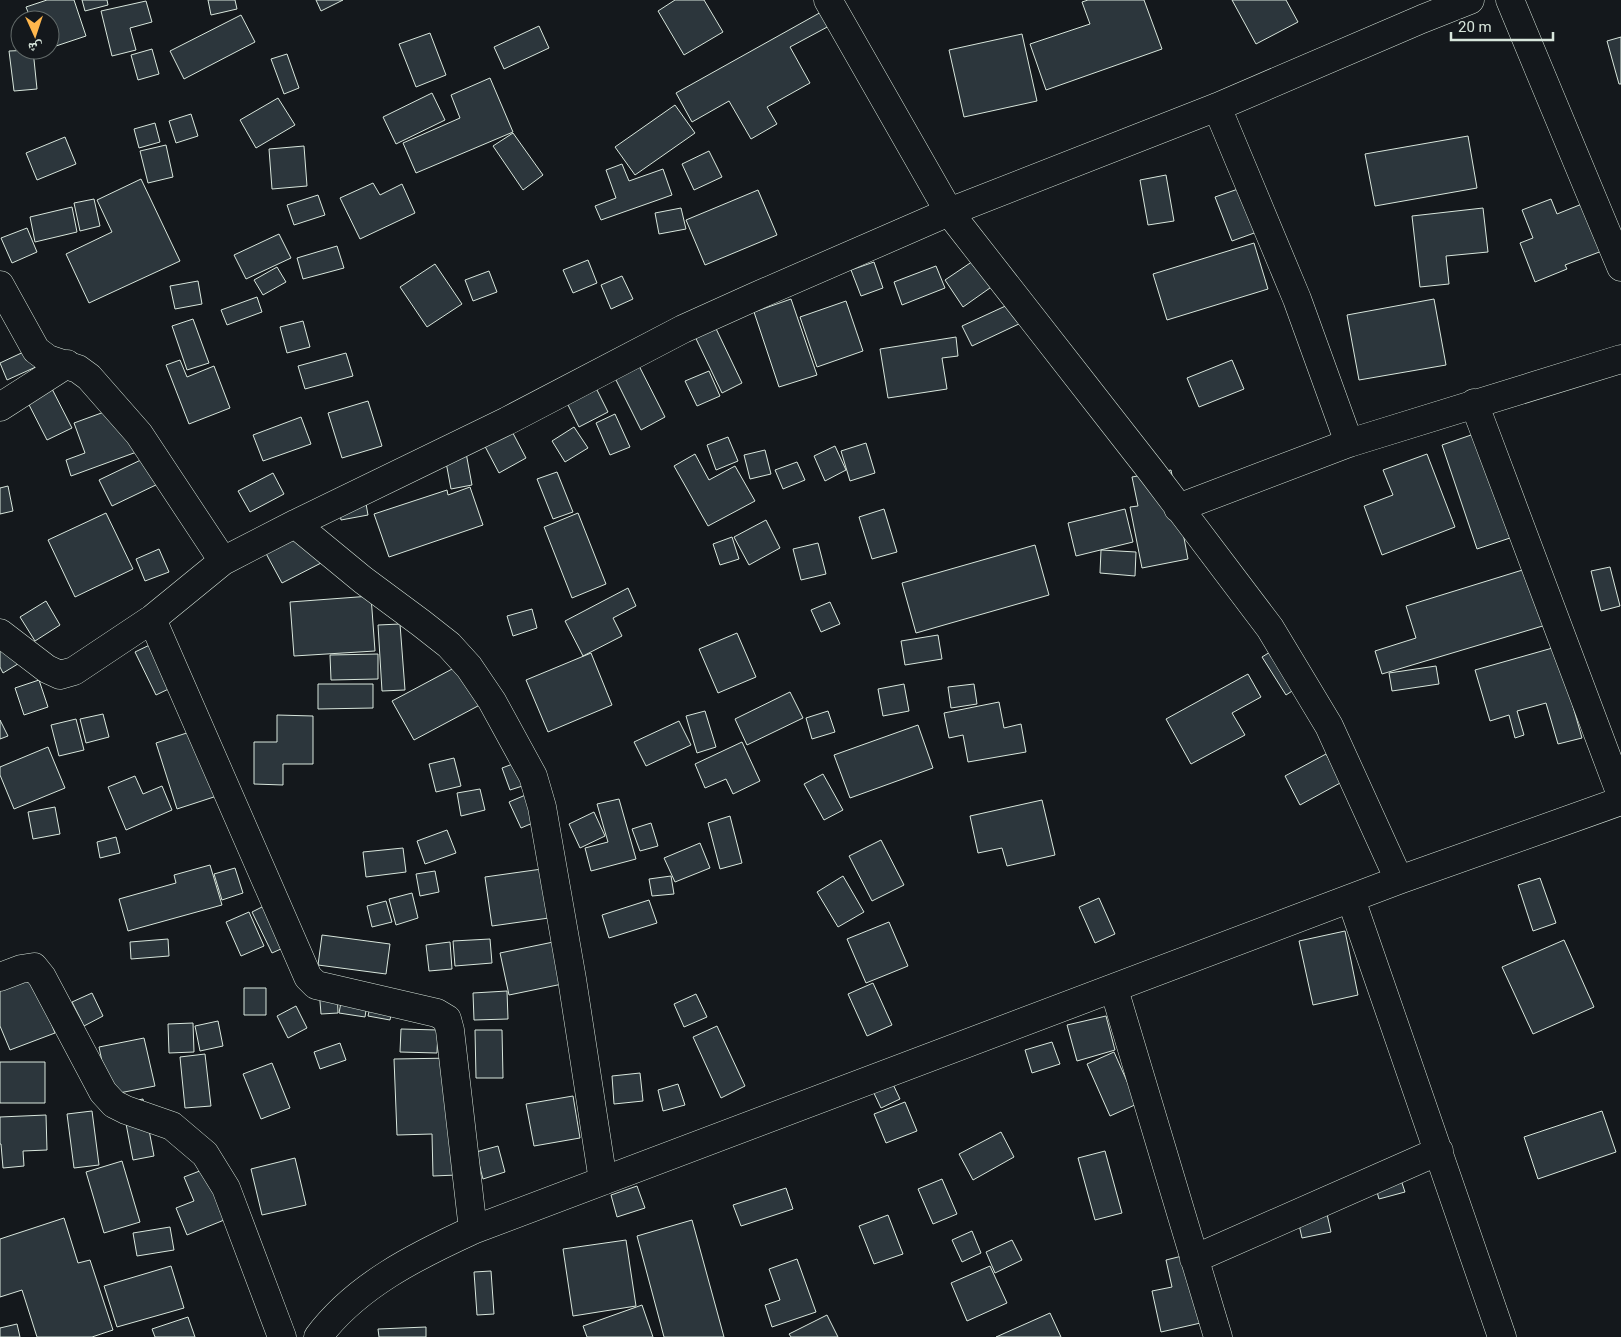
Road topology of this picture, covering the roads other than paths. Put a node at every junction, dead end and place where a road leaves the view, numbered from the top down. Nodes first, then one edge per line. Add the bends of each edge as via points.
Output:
1 (828, 0) edge
2 (1470, 0) edge
3 (1510, 0) edge
4 (1419, 9) edge
5 (1217, 107) junction
6 (948, 212) junction
7 (1621, 267) edge
8 (0, 285) edge
9 (1621, 359) edge
10 (67, 364) junction
11 (1474, 404) junction
12 (0, 407) edge
13 (1349, 443) junction
14 (1178, 508) junction
15 (294, 524) junction
16 (223, 561) junction
17 (152, 619) junction
18 (0, 634) edge
19 (1621, 795) edge
20 (1621, 801) edge
21 (1399, 880) junction
22 (1351, 899) junction
23 (0, 977) edge
24 (1114, 989) junction
25 (1438, 1151) junction
26 (603, 1181) junction
27 (473, 1230) junction
28 (1194, 1259) junction
29 (282, 1337) edge
30 (318, 1337) edge
31 (1218, 1337) edge
32 (1502, 1337) edge

1 - 6 street
2 - 4 street
3 - 7 street
4 - 5 street
5 - 6 street
5 - 13 street via 1296,299
6 - 14 street
6 - 15 street via 683,329 507,421
8 - 10 street via 36,350
9 - 11 street
10 - 12 street
10 - 16 street via 89,377 139,434
11 - 13 street
11 - 19 street
13 - 14 street
14 - 21 street via 1270,628 1324,718
15 - 16 street
15 - 26 street via 449,645 492,701 533,776 542,807 571,970
16 - 17 street
17 - 18 street via 74,671 60,675
17 - 27 street via 308,977 316,985 438,1013 447,1019
20 - 21 street
21 - 22 street
22 - 24 street
22 - 25 street
23 - 29 street via 34,967 42,976 103,1092 114,1104 126,1110 172,1126 205,1154 226,1188
24 - 26 street
24 - 28 street
25 - 28 street
25 - 32 street
26 - 27 street
27 - 30 street via 398,1268 349,1304
28 - 31 street

